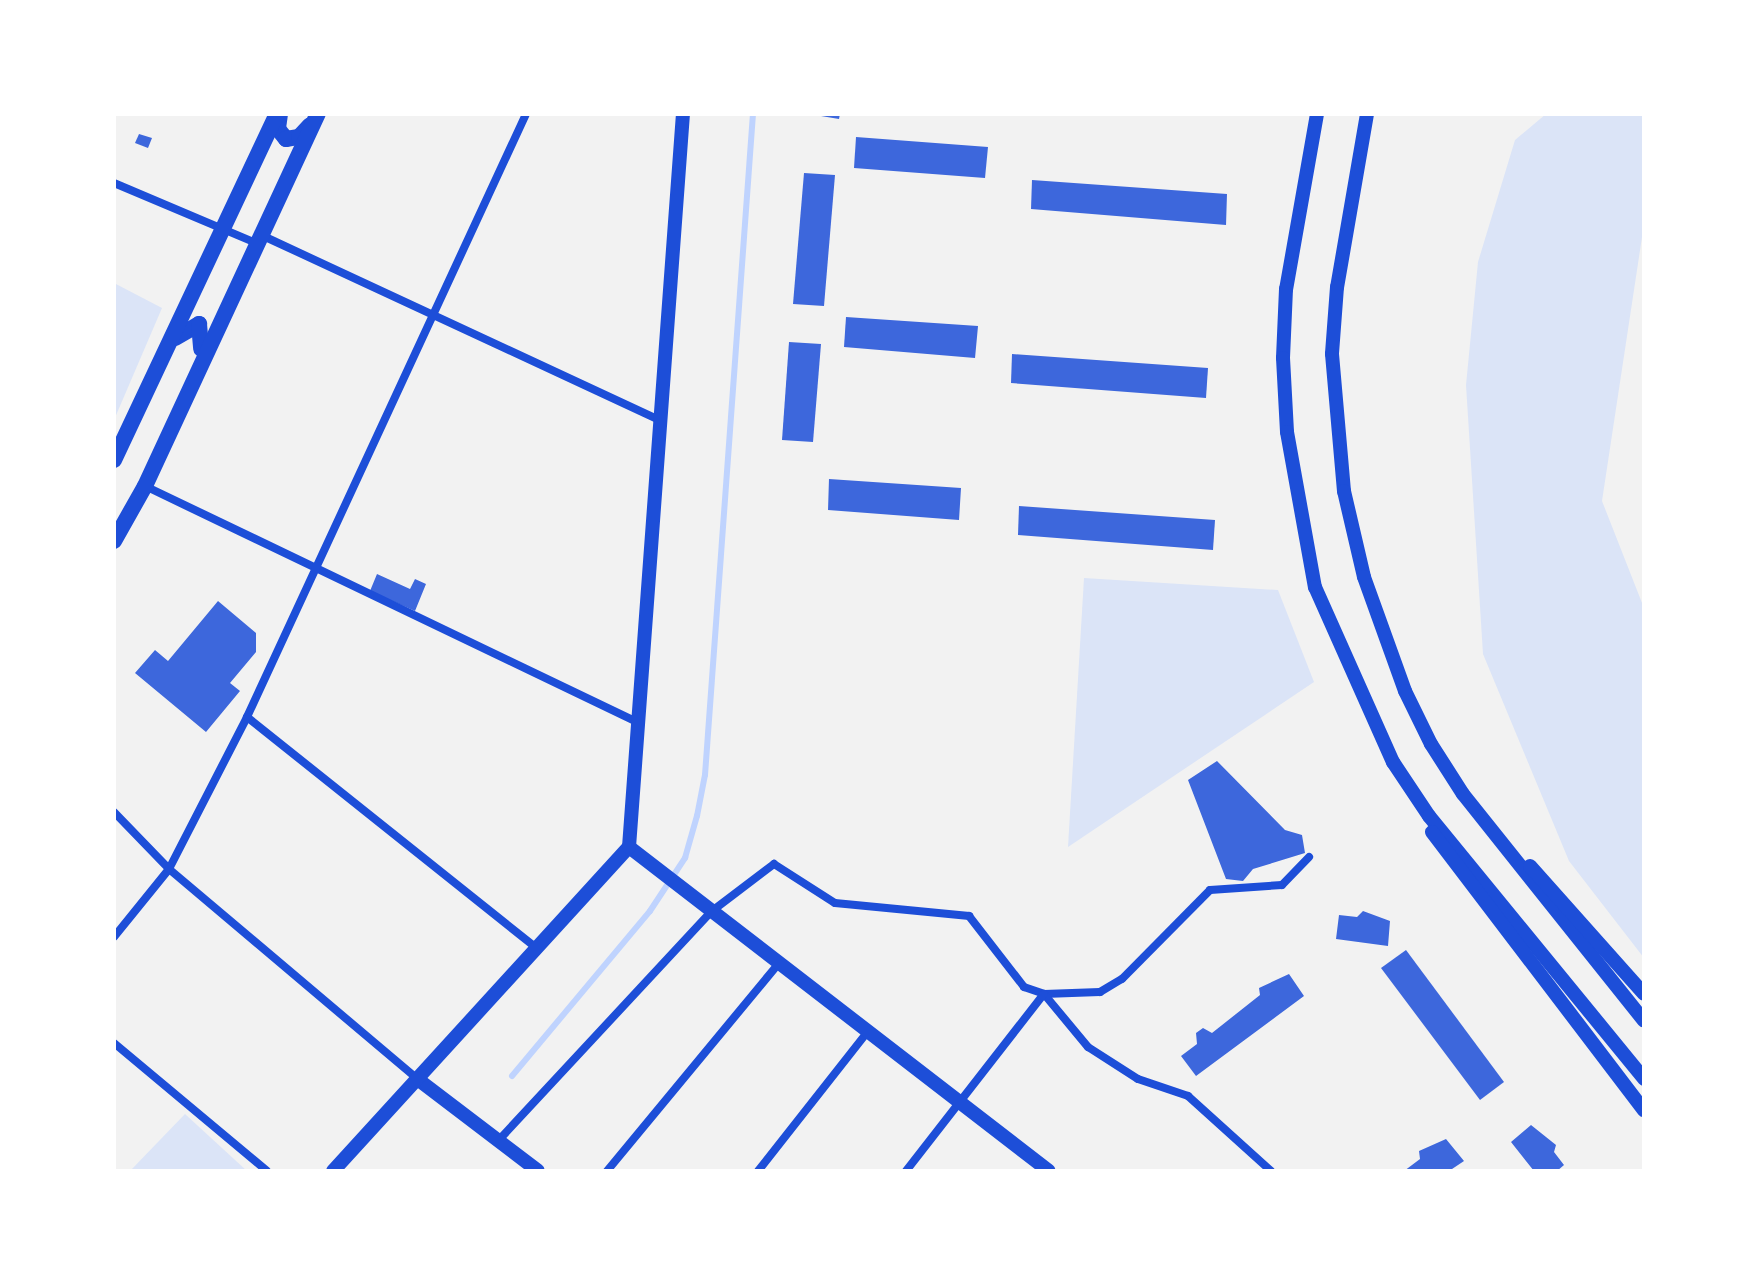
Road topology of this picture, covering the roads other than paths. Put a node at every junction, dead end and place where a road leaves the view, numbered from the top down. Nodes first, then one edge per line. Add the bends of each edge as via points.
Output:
1 (278, 114) edge
2 (318, 114) edge
3 (526, 114) edge
4 (683, 114) edge
5 (1317, 114) edge
6 (1367, 114) edge
7 (114, 183) edge
8 (222, 228) junction
9 (258, 239) junction
10 (434, 315) junction
11 (159, 362) junction
12 (194, 378) junction
13 (660, 420) junction
14 (114, 460) edge
15 (145, 486) junction
16 (114, 541) edge
17 (319, 569) junction
18 (247, 717) junction
19 (637, 722) junction
20 (1431, 744) junction
21 (1393, 762) junction
22 (114, 812) edge
23 (629, 847) junction
24 (1309, 857) dead end
25 (169, 869) junction
26 (712, 911) junction
27 (114, 937) edge
28 (535, 947) junction
29 (779, 963) junction
30 (1044, 994) junction
31 (1644, 994) edge
32 (1644, 1021) edge
33 (868, 1031) junction
34 (114, 1043) edge
35 (1644, 1079) edge
36 (420, 1081) junction
37 (960, 1101) junction
38 (1644, 1110) edge
39 (498, 1141) junction
40 (267, 1171) edge
41 (333, 1171) edge
42 (538, 1171) edge
43 (607, 1171) edge
44 (758, 1171) edge
45 (906, 1171) edge
46 (1049, 1171) edge
47 (1271, 1171) edge

1 - 2 main road via 278,129 292,140
1 - 8 main road
2 - 9 main road
3 - 10 street
4 - 13 main road
5 - 21 main road via 1286,289 1287,432 1315,587
6 - 20 main road via 1337,287 1332,354 1335,424 1364,577 1405,691
7 - 8 street
8 - 9 street
8 - 11 main road
9 - 10 street
9 - 12 main road
10 - 13 street
10 - 17 street
11 - 12 main road via 180,332 199,324 203,342
11 - 14 main road
12 - 15 main road
13 - 19 main road
15 - 16 main road
15 - 17 street
17 - 18 street
17 - 19 street
18 - 25 street
18 - 28 street
19 - 23 main road
20 - 31 main road via 1508,842
20 - 32 main road via 1463,794
21 - 35 main road via 1429,816
21 - 38 main road via 1454,865
22 - 25 street via 142,835
23 - 26 main road
23 - 28 main road
24 - 30 street via 1282,885 1210,890 1122,979 1100,992
25 - 27 street
25 - 36 street
26 - 29 main road
26 - 30 street via 774,864 835,903 969,916 1024,987
26 - 39 street
28 - 36 main road
29 - 33 main road
29 - 43 street
30 - 37 street
30 - 47 street via 1088,1047 1138,1079 1188,1096
33 - 37 main road
33 - 44 street
34 - 40 street
36 - 39 main road
36 - 41 main road
37 - 45 street
37 - 46 main road
39 - 42 main road

